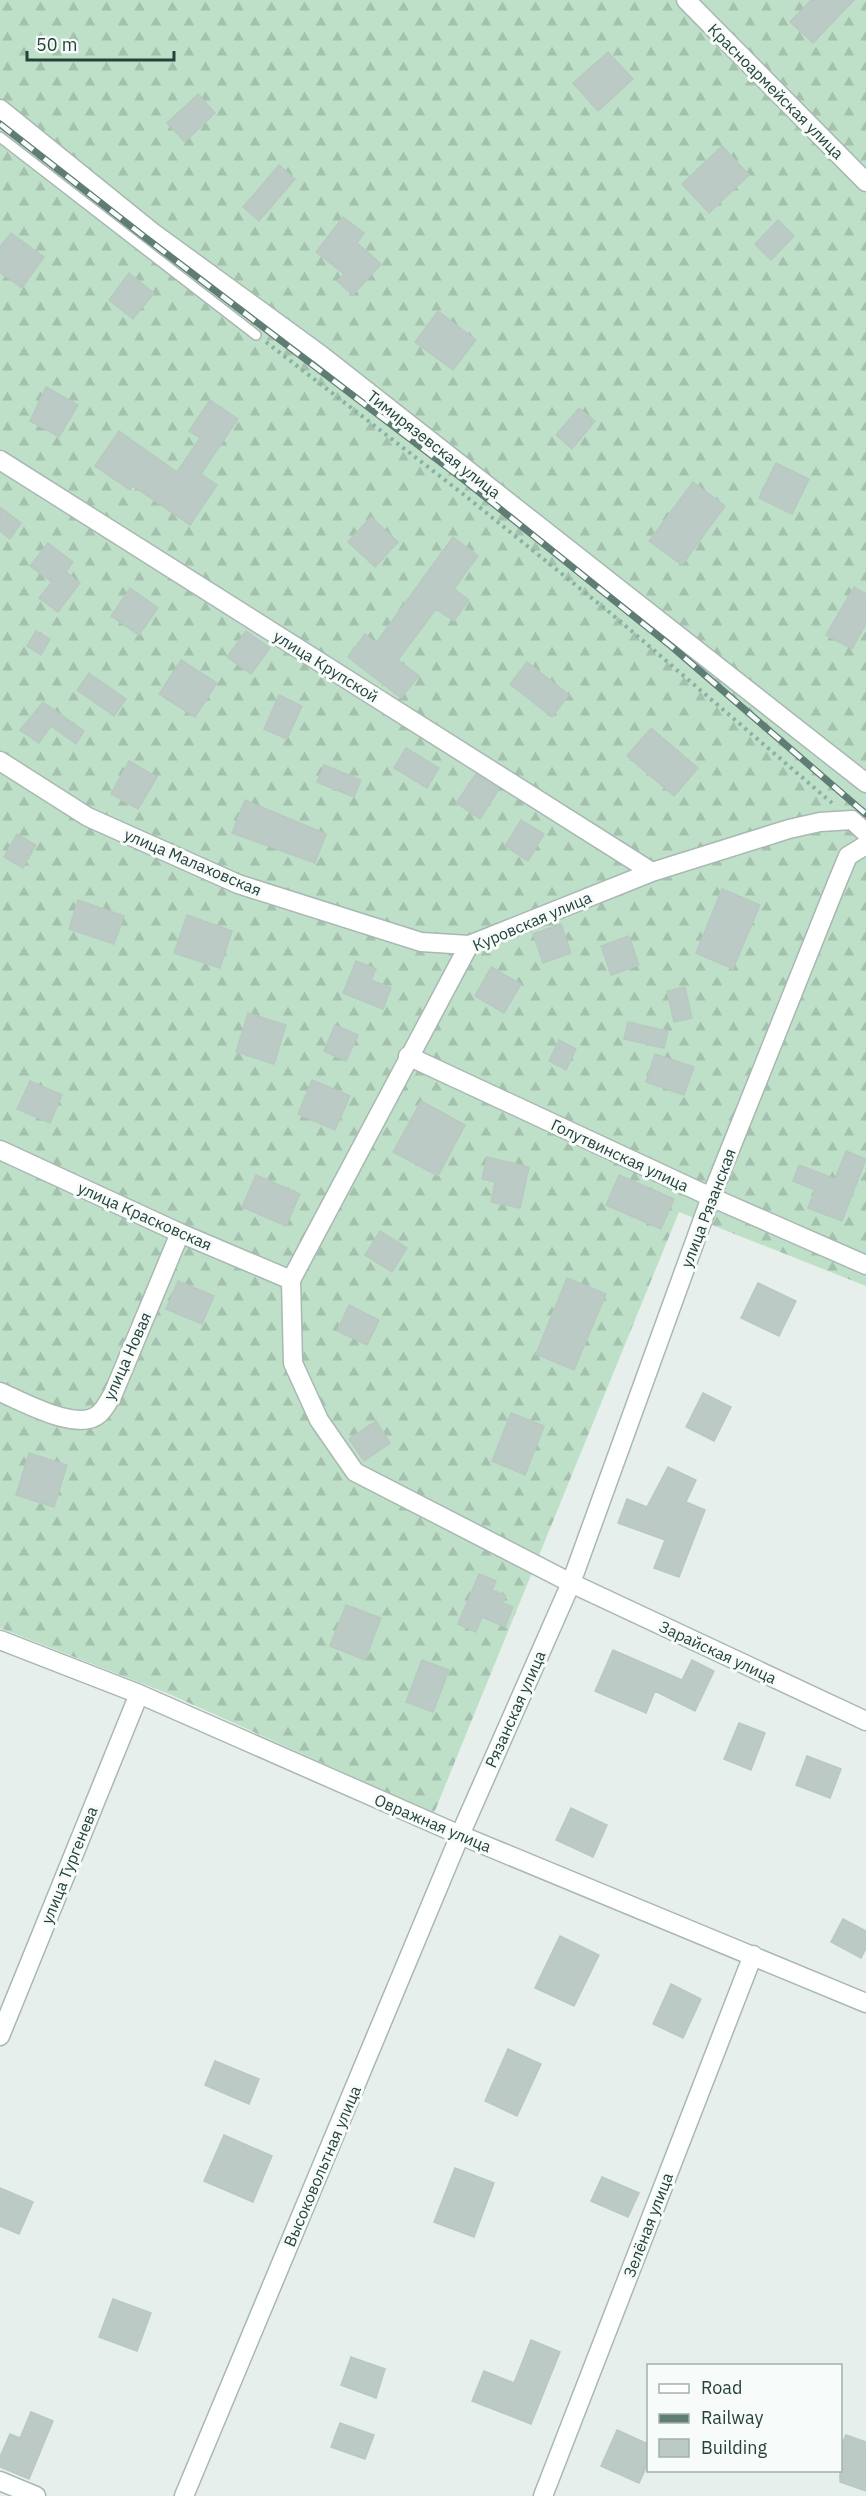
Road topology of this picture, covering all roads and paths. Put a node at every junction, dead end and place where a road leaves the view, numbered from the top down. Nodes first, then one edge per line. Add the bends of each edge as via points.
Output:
1 (686, 0) edge
2 (0, 109) edge
3 (0, 137) edge
4 (866, 182) edge
5 (256, 335) joint
6 (0, 460) edge
7 (0, 761) edge
8 (866, 783) edge
9 (852, 820) junction
10 (866, 833) edge
11 (866, 845) edge
12 (652, 872) junction
13 (469, 945) junction
14 (408, 1056) junction
15 (0, 1150) edge
16 (711, 1197) junction
17 (180, 1233) junction
18 (866, 1265) edge
19 (291, 1280) junction
20 (0, 1392) edge
21 (571, 1583) junction
22 (0, 1640) edge
23 (139, 1694) junction
24 (866, 1721) edge
25 (460, 1835) junction
26 (753, 1955) junction
27 (866, 2003) edge
28 (0, 2036) edge
29 (0, 2481) edge
30 (36, 2496) edge
31 (184, 2496) edge
32 (543, 2496) edge

1 - 4 street, Красноармейская улица
2 - 8 street, Тимирязевская улица via 152,232 321,355
3 - 5 lane
5 - 9 path, Тимирязевская улица via 464,494 614,616
6 - 12 street, улица Крупской
7 - 13 street, улица Малаховская via 88,817 238,884 421,942
9 - 10 street
9 - 12 street, Куровская улица via 789,829
11 - 16 street, улица Рязанская via 848,856
12 - 13 street, Куровская улица
13 - 14 street, Куровская улица
14 - 16 street, Голутвинская улица
14 - 19 street, Куровская улица
15 - 17 street, улица Красковская
16 - 18 street, Голутвинская улица
16 - 21 street, улица Рязанская
17 - 19 street, улица Красковская
17 - 20 street, улица Новая via 112,1394 99,1415 65,1419
19 - 21 street, Зарайская улица via 293,1363 320,1420 355,1472
21 - 24 street, Зарайская улица
21 - 25 street, Рязанская улица
22 - 23 street, Овражная улица
23 - 25 street, Овражная улица
23 - 28 street, улица Тургенева
25 - 26 street, Овражная улица
25 - 31 street, Высоковольтная улица
26 - 27 street, Овражная улица
26 - 32 street, Зелёная улица
29 - 30 street

